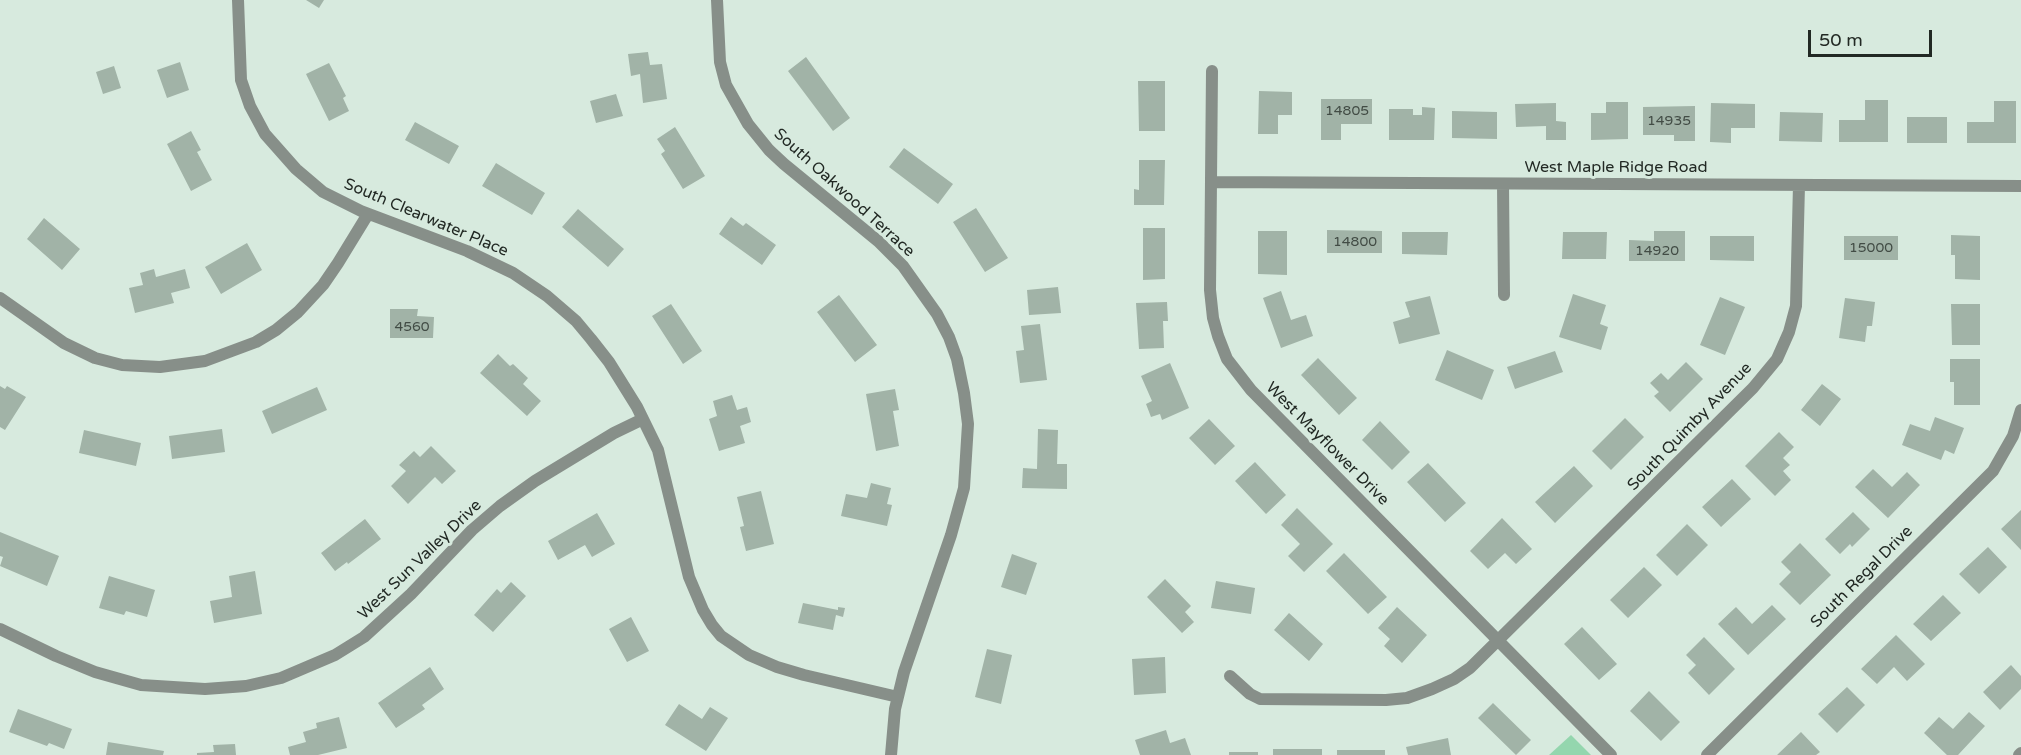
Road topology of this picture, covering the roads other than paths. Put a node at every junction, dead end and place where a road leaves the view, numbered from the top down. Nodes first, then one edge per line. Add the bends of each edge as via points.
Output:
1 (238, 0) edge
2 (717, 0) edge
3 (1212, 71) dead end
4 (1211, 182) junction
5 (1503, 184) junction
6 (1799, 185) junction
7 (2021, 186) edge
8 (368, 214) junction
9 (1504, 295) dead end
10 (0, 298) edge
11 (2021, 410) edge
12 (643, 419) junction
13 (0, 629) edge
14 (1499, 642) junction
15 (1230, 676) dead end
16 (897, 697) junction
17 (891, 755) edge
18 (1611, 755) edge
19 (1707, 755) edge

1 - 8 street, South Clearwater Place via 241,80 265,134 323,192
2 - 16 street, South Oakwood Terrace via 720,62 726,85 748,124 784,164 903,266 937,314 957,359 968,424 964,488
3 - 4 street, West Mayflower Drive
4 - 5 street, West Maple Ridge Road
4 - 14 street, West Mayflower Drive via 1210,290 1213,318 1227,358 1251,390
5 - 6 street, West Maple Ridge Road
5 - 9 street
6 - 7 street, West Maple Ridge Road
6 - 14 street, South Quimby Avenue via 1796,306 1777,359 1754,388
8 - 10 street via 338,264 298,312 256,342 205,362 160,367 95,358 63,344
8 - 12 street, South Clearwater Place via 467,251 513,273 548,296 576,321 609,362
11 - 19 street, South Regal Drive via 2013,436 1993,471
12 - 13 street, West Sun Valley Drive via 614,433 500,506 364,637 335,656 281,678 205,689 141,685 95,672
12 - 16 street, South Clearwater Place via 662,463 689,577 703,610 721,636 749,655 777,667
14 - 15 street, South Quimby Avenue via 1454,679 1407,698 1260,699
14 - 18 street, West Mayflower Drive
16 - 17 street, South Oakwood Terrace

